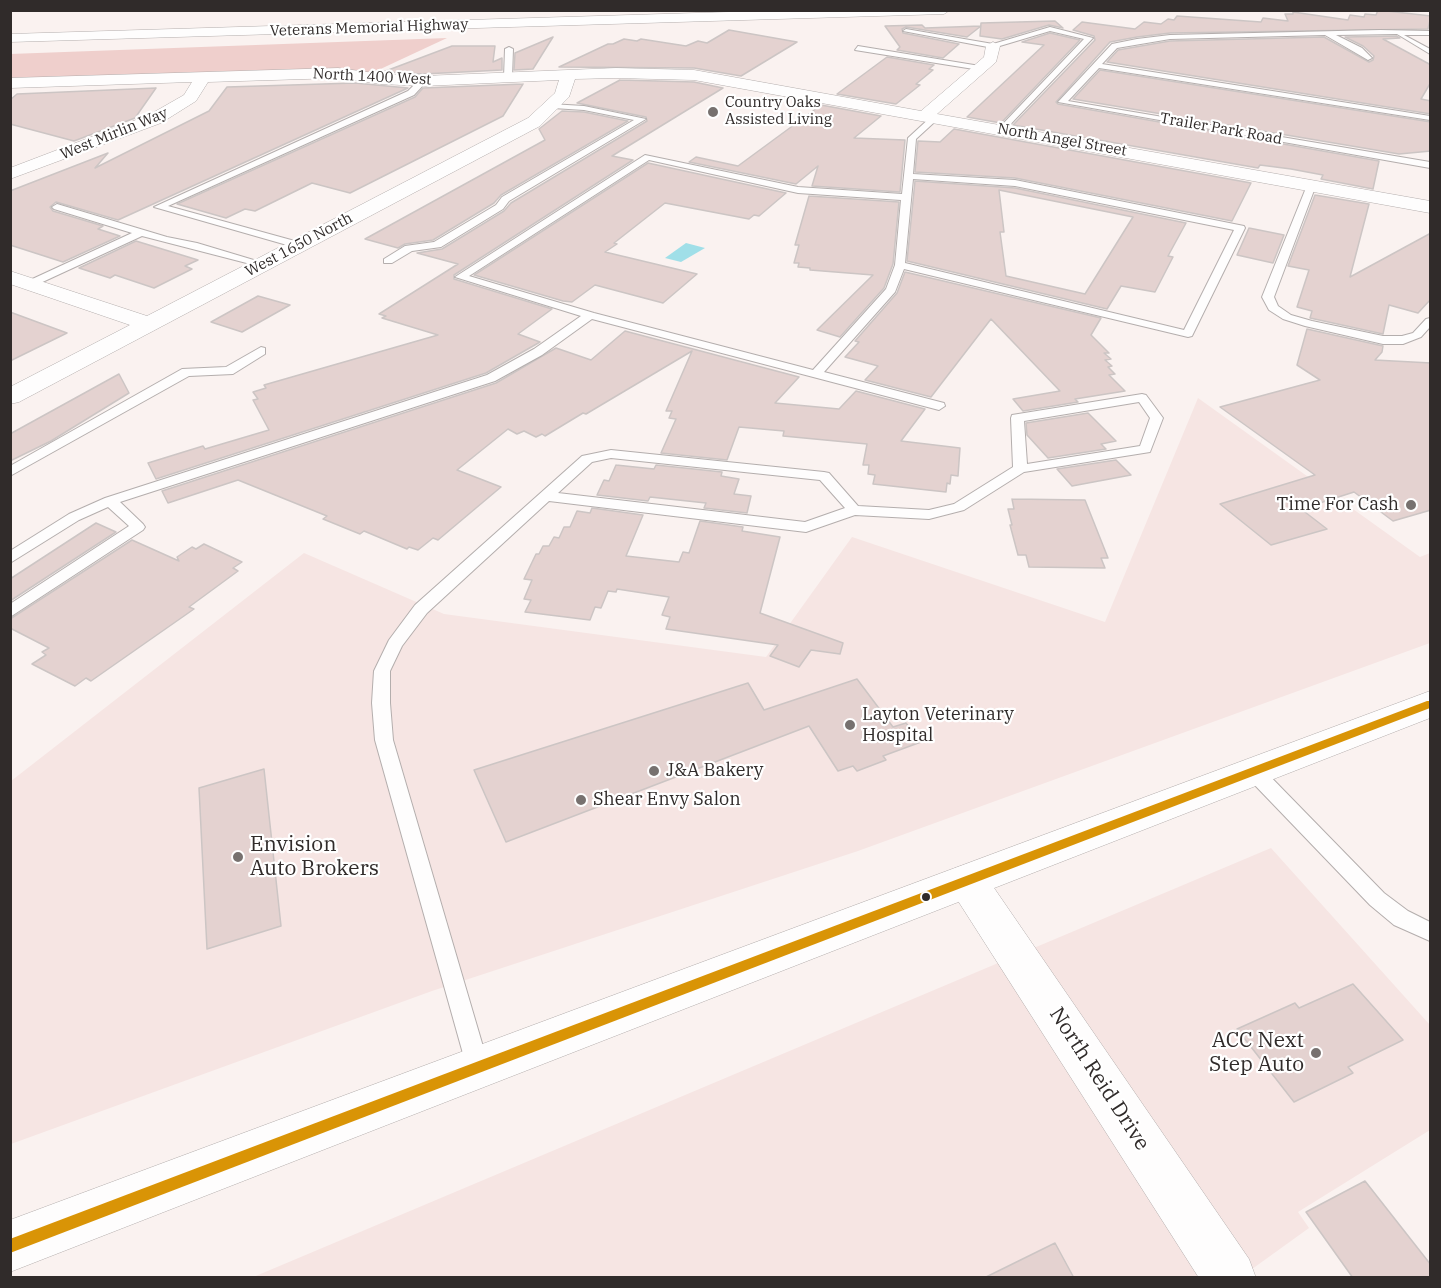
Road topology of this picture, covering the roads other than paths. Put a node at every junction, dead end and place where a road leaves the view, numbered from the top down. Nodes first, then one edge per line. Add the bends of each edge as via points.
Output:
1 (507, 10) edge
2 (944, 10) edge
3 (903, 12) junction
4 (10, 25) edge
5 (906, 31) dead end
6 (1327, 33) junction
7 (1395, 33) junction
8 (1431, 33) edge
9 (10, 38) edge
10 (993, 46) junction
11 (10, 47) edge
12 (858, 48) dead end
13 (509, 49) dead end
14 (1431, 52) edge
15 (1368, 58) dead end
16 (1097, 65) junction
17 (980, 68) junction
18 (568, 75) junction
19 (694, 75) joint
20 (204, 76) junction
21 (508, 77) junction
22 (423, 81) junction
23 (10, 82) edge
24 (553, 106) junction
25 (931, 116) junction
26 (1431, 118) edge
27 (1003, 129) junction
28 (28, 149) dead end
29 (56, 157) junction
30 (1431, 165) edge
31 (10, 174) edge
32 (908, 176) junction
33 (1311, 185) junction
34 (906, 197) junction
35 (57, 207) dead end
36 (1431, 207) edge
37 (141, 233) junction
38 (298, 245) junction
39 (388, 261) dead end
40 (262, 264) junction
41 (900, 265) junction
42 (21, 280) edge
43 (590, 315) junction
44 (1431, 321) edge
45 (149, 324) junction
46 (261, 351) dead end
47 (817, 373) junction
48 (10, 397) edge
49 (939, 406) dead end
50 (1020, 469) junction
51 (10, 472) edge
52 (546, 496) junction
53 (110, 501) junction
54 (854, 510) junction
55 (10, 558) edge
56 (10, 612) edge
57 (1431, 704) edge
58 (1254, 772) junction
59 (967, 881) junction
60 (1431, 932) edge
61 (477, 1068) junction
62 (10, 1246) edge
63 (1230, 1278) edge

1 - 4 main road, Veterans Memorial Highway
2 - 3 main road, Veterans Memorial Highway
3 - 9 main road, Veterans Memorial Highway
3 - 11 main road
5 - 10 lane
6 - 7 lane, Trailer Park Road
6 - 15 lane
6 - 16 lane, Trailer Park Road via 1137,40 1114,46
7 - 8 lane, Trailer Park Road
7 - 14 lane, Trailer Park Road
10 - 17 main road via 991,59
10 - 27 lane via 1050,29 1089,38
12 - 17 lane
13 - 21 lane
16 - 26 lane
16 - 30 lane, Trailer Park Road via 1062,102
17 - 25 main road
18 - 19 main road, North 1400 West
18 - 21 main road, North 1400 West
18 - 24 main road, West 1650 North via 563,94
19 - 25 main road, North Angel Street
20 - 22 main road, North 1400 West via 338,73
20 - 23 main road, North 1400 West
20 - 29 main road, West Mirlin Way via 190,98 175,110
21 - 22 main road, North 1400 West
22 - 38 lane via 411,93 159,207
24 - 38 main road, West 1650 North via 534,122
24 - 39 lane via 642,119 505,199 500,207 437,245 409,249
25 - 27 main road, North Angel Street
25 - 32 lane via 912,138
27 - 33 main road, North Angel Street
28 - 29 main road
29 - 31 main road, West Mirlin Way
32 - 34 lane
32 - 41 lane via 1015,183 1240,228 1188,334
33 - 36 main road, North Angel Street
33 - 44 lane via 1268,297 1273,308 1309,324 1383,340 1417,335
34 - 41 lane
34 - 43 lane via 798,190 648,157 460,277
35 - 37 lane
37 - 40 lane
37 - 42 lane
38 - 40 main road, West 1650 North
40 - 45 main road, West 1650 North
41 - 47 lane via 891,290
42 - 45 main road
43 - 47 lane
43 - 53 lane via 538,352 491,378
45 - 48 main road, West 1650 North
46 - 51 lane via 229,371 186,372
47 - 49 lane
50 - 50 lane via 1017,418 1142,398 1157,418 1145,448
50 - 54 lane via 959,507 929,515
52 - 54 lane via 806,527
52 - 54 lane via 586,459 611,454 824,476
52 - 61 lane via 421,609 395,644 382,671 384,740
53 - 55 lane via 74,517
53 - 56 lane via 138,527
57 - 58 main road
58 - 59 main road
58 - 60 lane via 1377,899 1401,918
59 - 61 main road
59 - 63 main road, North Reid Drive
61 - 62 main road

